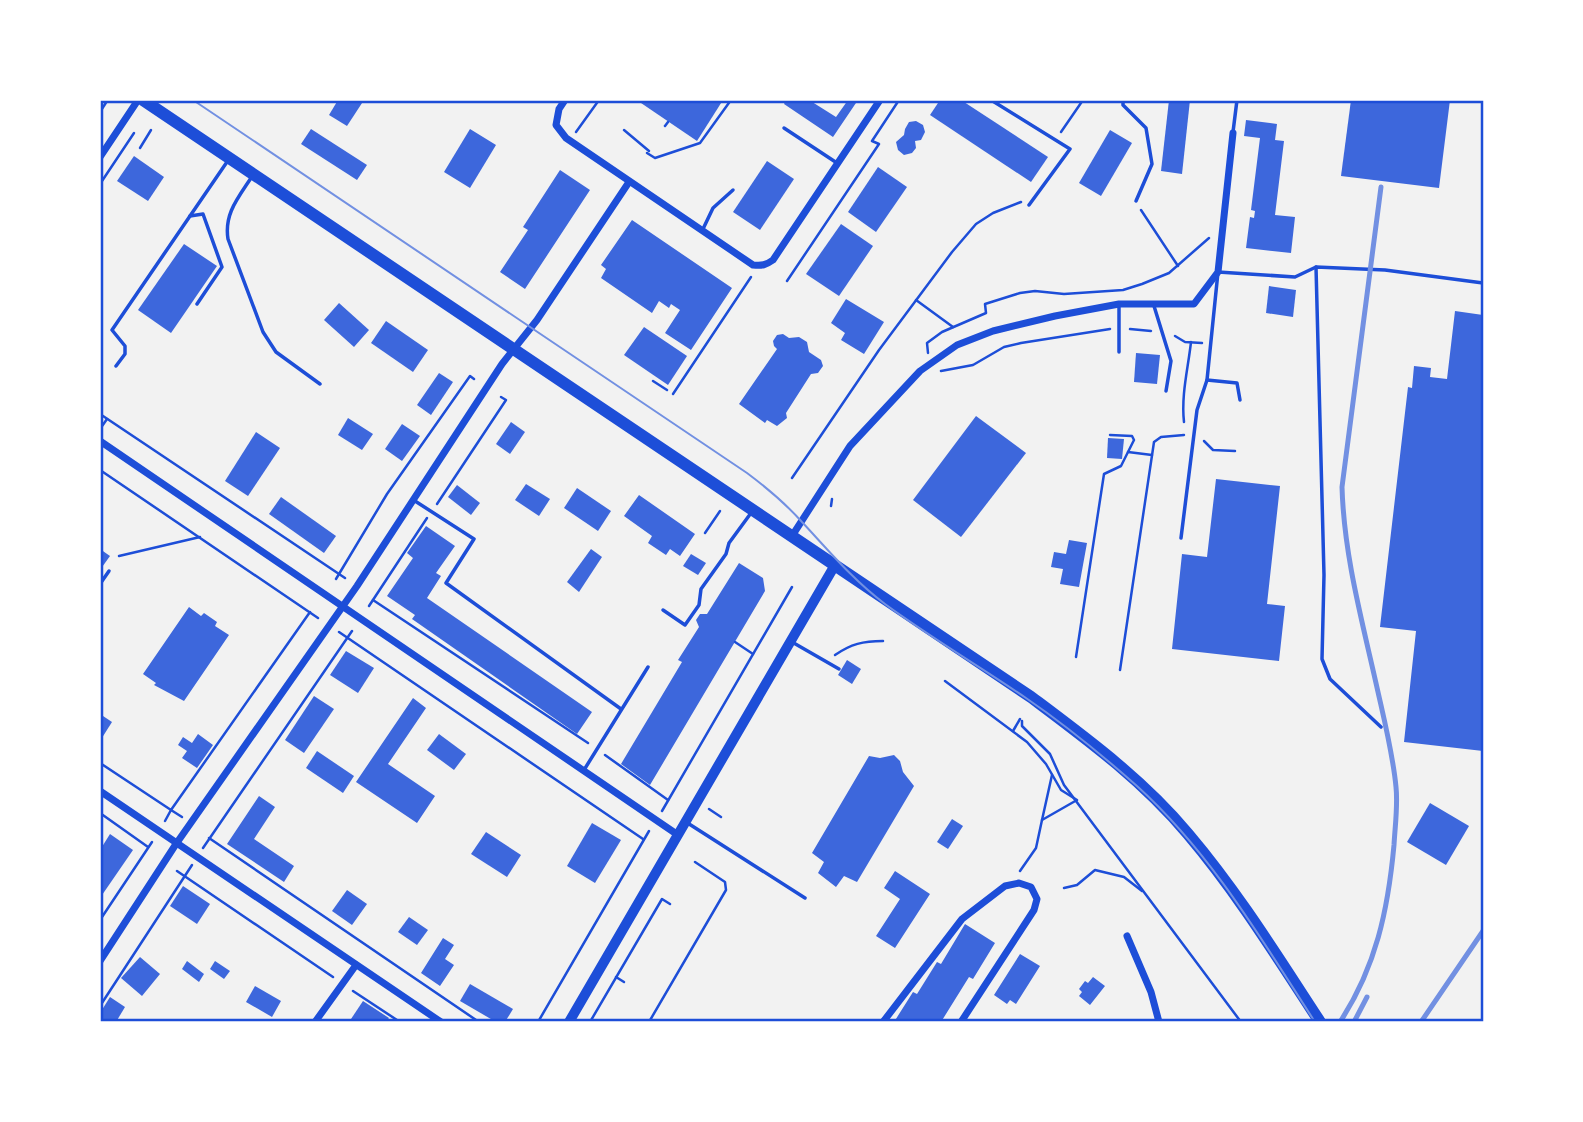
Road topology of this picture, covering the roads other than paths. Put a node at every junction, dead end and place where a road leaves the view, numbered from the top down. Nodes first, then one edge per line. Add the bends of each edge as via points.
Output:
1 (138, 100) edge
2 (143, 100) edge
3 (565, 100) edge
4 (880, 100) edge
5 (991, 100) edge
6 (1123, 100) edge
7 (1237, 100) edge
8 (784, 128) dead end
9 (1233, 132) joint
10 (100, 157) edge
11 (230, 158) junction
12 (837, 163) junction
13 (254, 174) junction
14 (629, 182) junction
15 (733, 190) dead end
16 (1136, 201) road end
17 (1029, 205) road end
18 (188, 216) junction
19 (702, 230) junction
20 (1316, 267) junction
21 (1218, 272) junction
22 (1483, 284) edge
23 (197, 304) dead end
24 (1119, 304) junction
25 (1154, 304) junction
26 (514, 349) junction
27 (1119, 352) dead end
28 (116, 366) dead end
29 (1207, 380) junction
30 (320, 384) dead end
31 (1167, 390) dead end
32 (1240, 400) dead end
33 (100, 442) edge
34 (413, 499) junction
35 (753, 510) junction
36 (792, 536) junction
37 (1181, 538) dead end
38 (835, 565) junction
39 (109, 571) dead end
40 (100, 584) edge
41 (342, 606) junction
42 (663, 610) dead end
43 (790, 641) junction
44 (648, 667) dead end
45 (839, 668) dead end
46 (621, 709) junction
47 (1381, 727) dead end
48 (584, 770) junction
49 (100, 791) edge
50 (685, 822) junction
51 (678, 835) junction
52 (176, 844) junction
53 (805, 898) dead end
54 (1127, 936) dead end
55 (100, 961) edge
56 (356, 965) junction
57 (314, 1022) edge
58 (441, 1022) edge
59 (569, 1022) edge
60 (883, 1022) edge
61 (961, 1022) edge
62 (1159, 1022) edge
63 (1320, 1022) edge

1 - 10 street
2 - 11 main road
3 - 14 street via 558,109 556,125 570,141
4 - 12 street
5 - 17 lane via 1070,149
6 - 16 lane via 1146,128 1152,164
7 - 9 lane
8 - 12 lane
9 - 21 street
11 - 13 main road
11 - 18 lane
12 - 19 street via 773,260 753,265
13 - 26 main road
13 - 30 lane via 230,210 228,239 263,332 276,352
14 - 19 street
14 - 26 street
15 - 19 lane via 713,208
18 - 23 lane via 203,214 222,267
18 - 28 lane via 112,330 125,346
20 - 21 lane via 1295,277
20 - 22 lane via 1385,270
20 - 47 lane via 1322,659 1329,679
21 - 25 street via 1194,304
21 - 29 lane
24 - 25 street
24 - 27 lane
24 - 36 street via 993,331 957,345 920,371 850,446
25 - 31 lane via 1171,361
26 - 34 street
26 - 35 main road
29 - 32 lane via 1237,383
29 - 37 lane via 1196,410
33 - 41 street
34 - 41 street
34 - 46 lane via 474,539 446,583
35 - 36 main road
35 - 42 lane via 701,589 699,605 685,625
36 - 38 main road
38 - 43 street
38 - 63 main road via 1031,697 1144,788 1187,832 1234,892
39 - 40 lane
41 - 48 street
41 - 52 street
43 - 45 lane
43 - 50 street
44 - 46 lane
46 - 48 lane
48 - 51 street
49 - 52 street
50 - 51 street
50 - 53 lane
51 - 59 street
52 - 55 street
52 - 56 street
54 - 62 street via 1152,992
56 - 57 street
56 - 58 street
60 - 61 street via 962,919 1005,886 1019,883 1031,887 1037,899 1034,909

